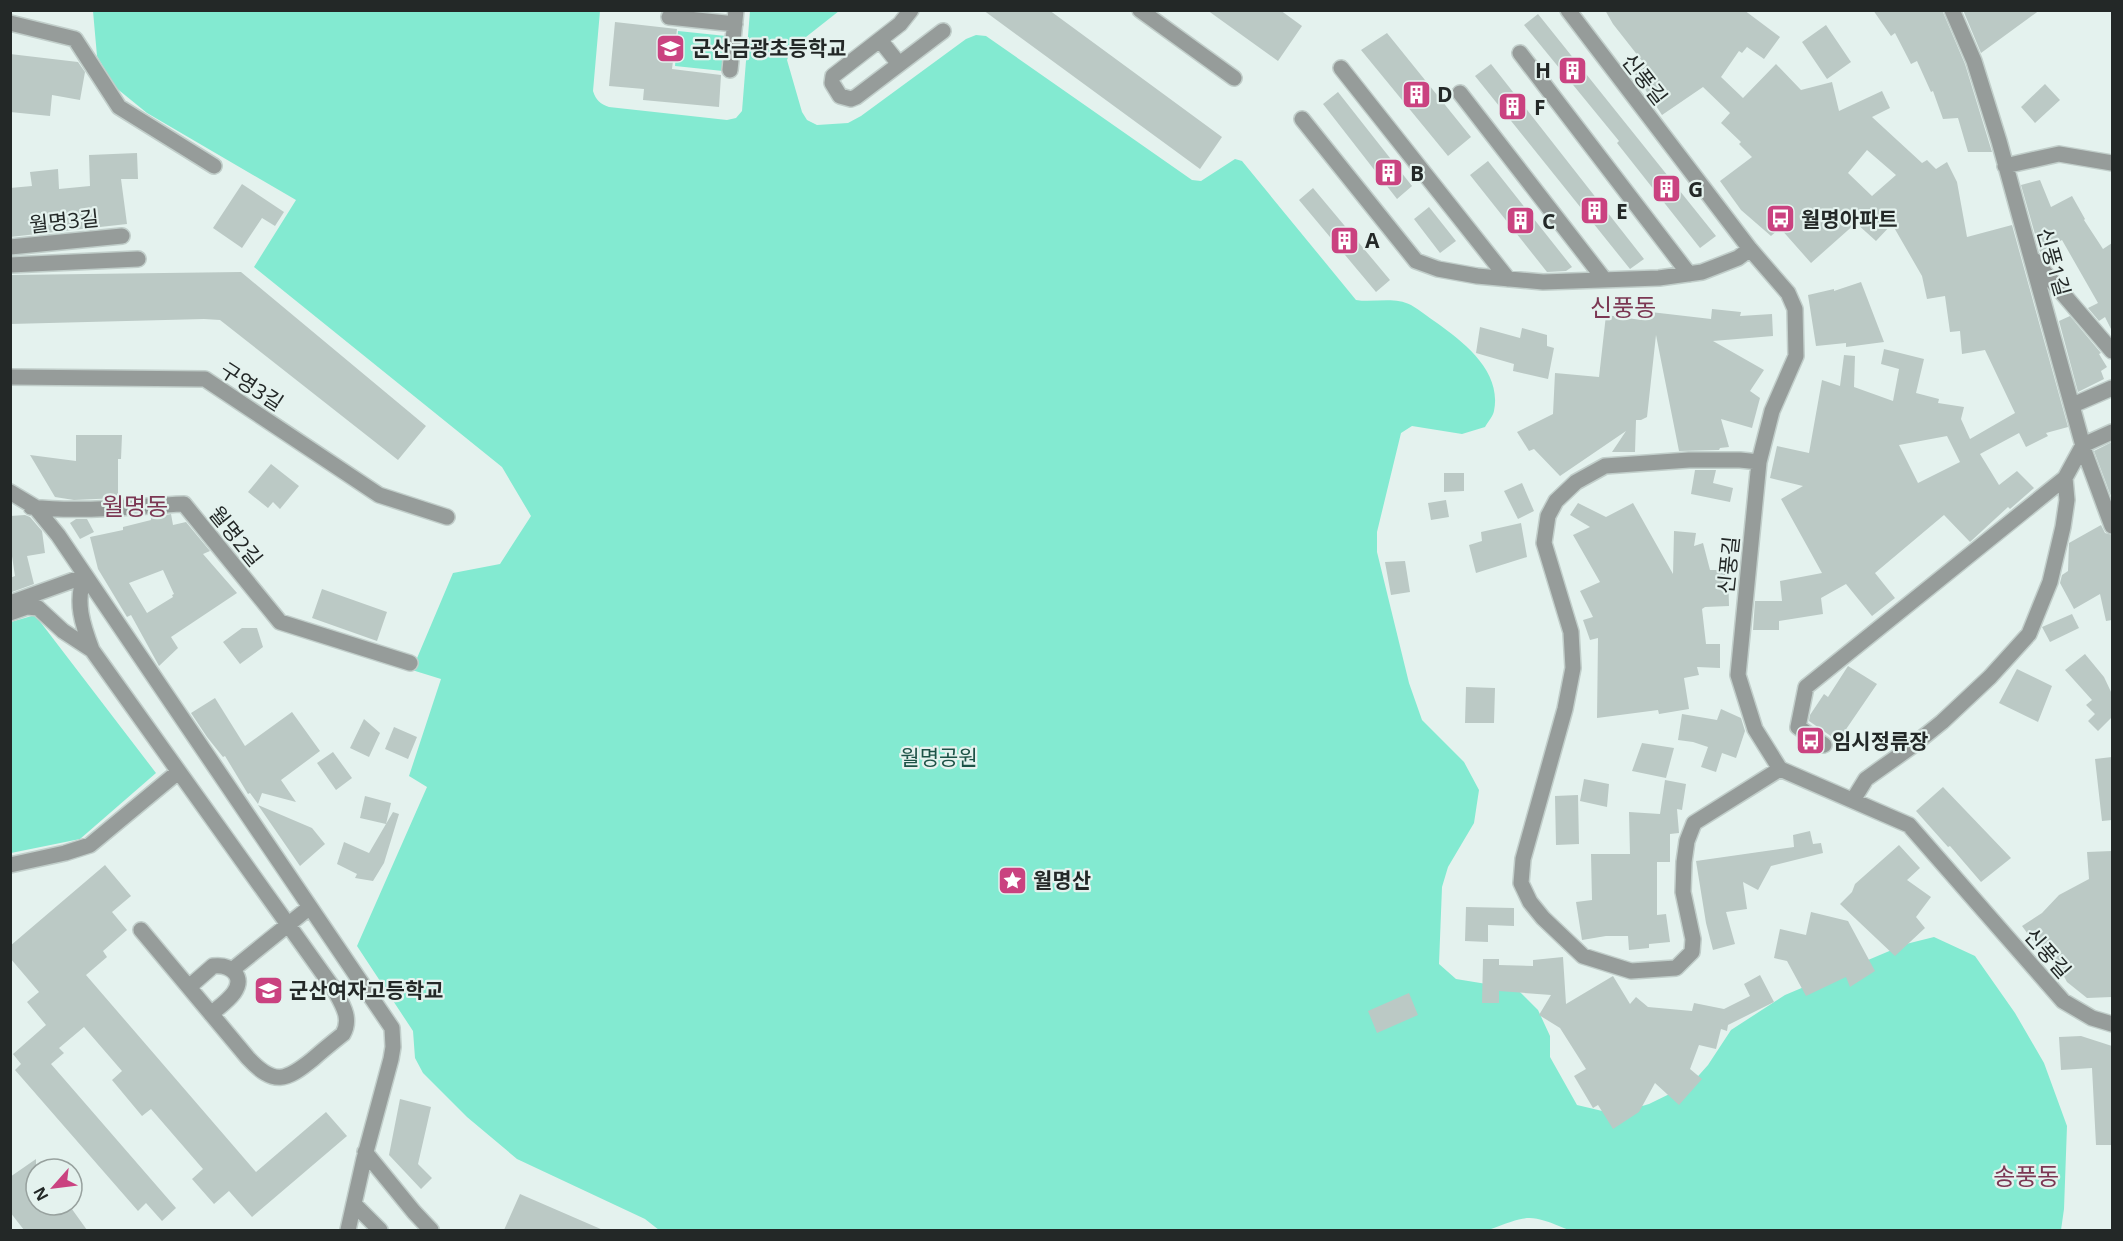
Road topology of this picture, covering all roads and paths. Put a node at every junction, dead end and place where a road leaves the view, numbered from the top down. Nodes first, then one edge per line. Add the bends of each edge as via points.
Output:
1 (911, 10) edge
2 (1140, 10) edge
3 (1568, 10) edge
4 (1952, 10) edge
5 (669, 17) dead end
6 (735, 17) edge
7 (10, 23) edge
8 (943, 31) dead end
9 (880, 40) junction
10 (1520, 53) dead end
11 (899, 64) junction
12 (1341, 68) dead end
13 (730, 70) dead end
14 (1234, 78) dead end
15 (1460, 93) dead end
16 (1302, 119) dead end
17 (2112, 163) edge
18 (214, 166) dead end
19 (2005, 166) junction
20 (122, 236) dead end
21 (10, 247) edge
22 (1750, 249) junction
23 (2031, 257) junction
24 (138, 259) dead end
25 (10, 266) edge
26 (1689, 274) junction
27 (1508, 279) junction
28 (1604, 279) junction
29 (2112, 351) edge
30 (10, 377) edge
31 (2112, 388) edge
32 (2073, 405) junction
33 (2112, 432) edge
34 (2083, 445) junction
35 (1759, 462) junction
36 (2065, 478) junction
37 (10, 492) edge
38 (10, 504) edge
39 (35, 507) junction
40 (447, 517) dead end
41 (2112, 526) edge
42 (86, 576) junction
43 (10, 603) edge
44 (10, 613) edge
45 (92, 650) junction
46 (410, 663) dead end
47 (1824, 745) dead end
48 (1780, 769) junction
49 (178, 772) junction
50 (1853, 800) junction
51 (10, 865) edge
52 (310, 907) junction
53 (289, 924) junction
54 (141, 930) dead end
55 (232, 970) junction
56 (189, 987) junction
57 (211, 1014) junction
58 (2112, 1024) edge
59 (365, 1152) junction
60 (354, 1204) junction
61 (348, 1230) edge
62 (380, 1230) edge
63 (432, 1230) edge

1 - 9 lane
2 - 14 lane
3 - 22 lane, 신풍길
4 - 19 lane, 신풍1길 via 1974,61
5 - 6 lane
6 - 13 lane
7 - 18 lane via 75,39 119,107
8 - 11 lane
9 - 11 lane
9 - 11 lane via 833,76 836,91 845,98 856,97
10 - 26 lane
12 - 27 lane
15 - 28 lane
16 - 27 lane via 1416,261 1438,269
17 - 19 lane via 2059,154
19 - 23 lane, 신풍1길
20 - 21 lane, 월명3길
22 - 26 lane via 1722,266
22 - 35 lane, 신풍길 via 1788,293 1795,309 1796,356 1772,411
23 - 29 lane
23 - 32 lane, 신풍1길
24 - 25 lane
26 - 28 lane
27 - 28 lane
30 - 40 lane, 구영3길 via 205,379 379,495
31 - 32 lane
32 - 34 lane, 신풍1길
33 - 34 lane
34 - 36 lane
34 - 41 lane, 신풍1길
35 - 48 lane, 신풍길 via 1738,675 1755,729
35 - 48 lane via 1689,460 1605,466 1576,482 1556,501 1548,516 1544,543 1571,632 1573,668 1523,859 1521,883 1530,902 1582,956 1631,971 1676,968 1692,952 1683,892 1687,841 1694,823
36 - 47 lane via 1806,687 1798,727
36 - 50 lane via 2063,526 2050,582 2029,634 1942,722 1866,779
37 - 39 lane
38 - 39 lane, 월명2길
39 - 42 lane
39 - 46 lane, 월명2길 via 82,511 184,504 280,622
42 - 43 lane
42 - 45 lane via 80,591 81,618
42 - 52 lane
44 - 45 lane via 38,608
45 - 49 lane
48 - 50 lane, 신풍길
49 - 51 lane via 90,845
49 - 53 lane
50 - 58 lane, 신풍길 via 1909,825 2063,1001 2092,1018
52 - 53 lane
52 - 59 lane via 392,1028 391,1059
53 - 55 lane
53 - 57 lane via 341,1001 347,1021 343,1034 291,1076 275,1077 257,1068
54 - 56 lane
55 - 56 lane via 213,966
55 - 57 lane via 238,980 237,988
56 - 57 lane
59 - 60 lane
59 - 63 lane
60 - 61 lane
60 - 62 lane

